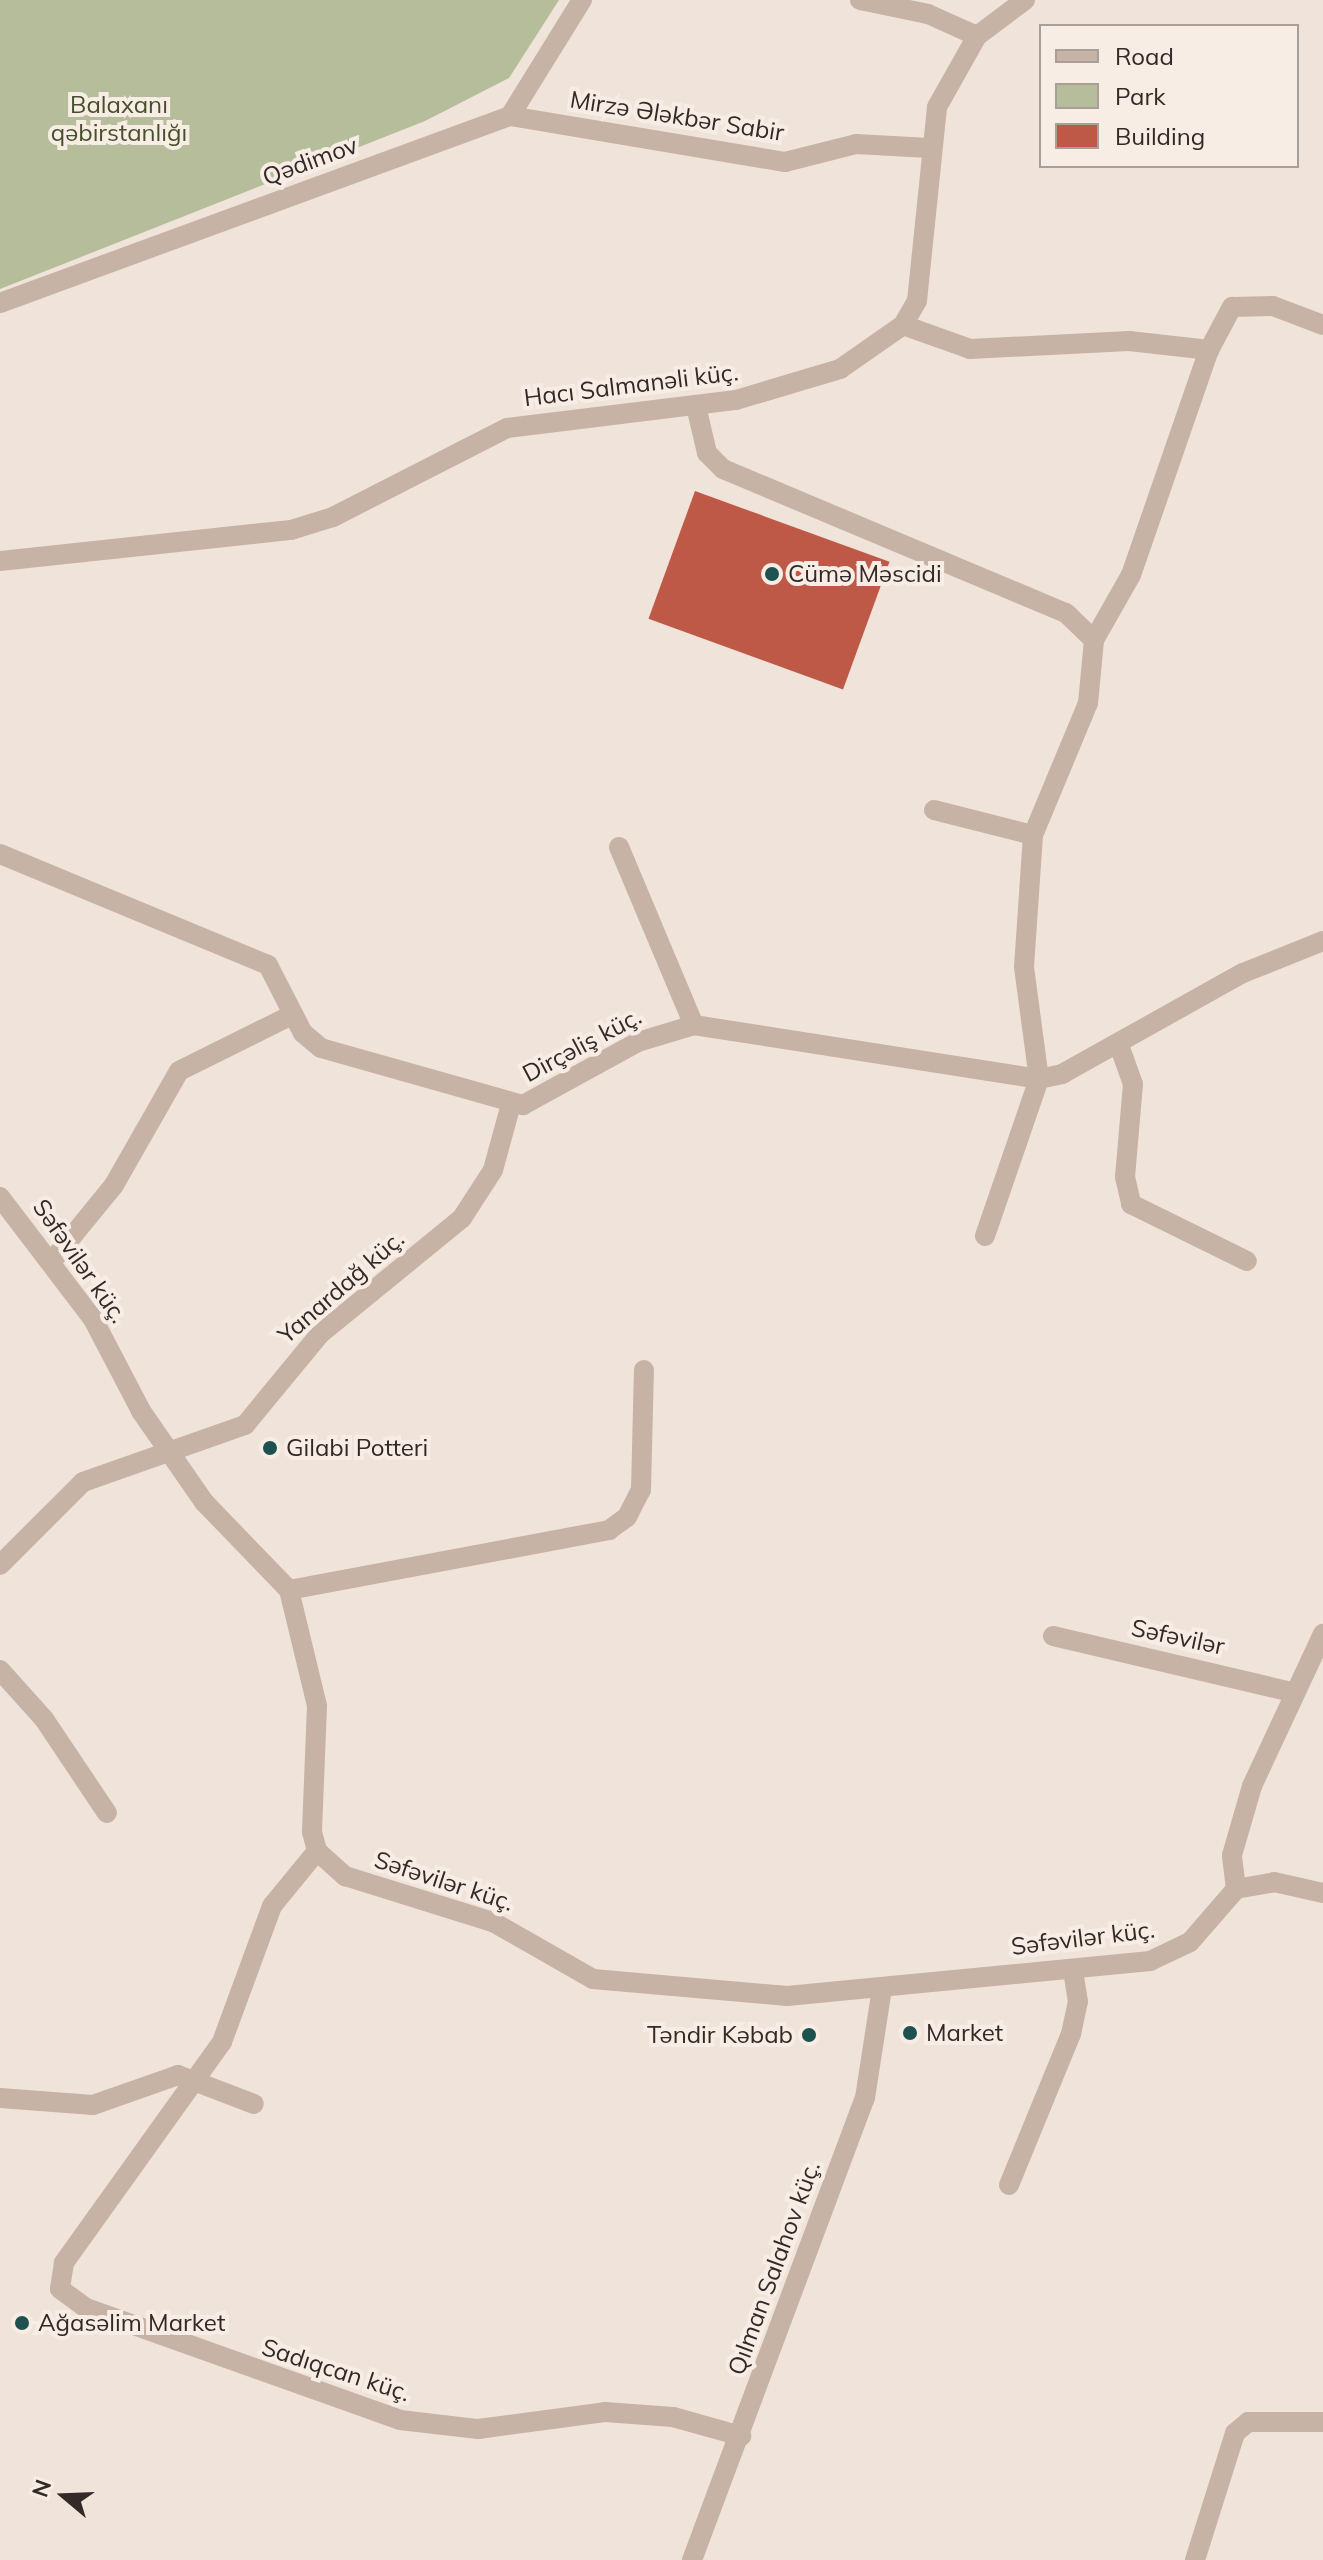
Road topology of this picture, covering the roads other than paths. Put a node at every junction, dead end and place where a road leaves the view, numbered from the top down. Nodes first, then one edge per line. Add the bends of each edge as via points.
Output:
1 (582, 0) edge
2 (860, 0) edge
3 (1025, 0) edge
4 (977, 36) junction
5 (510, 116) junction
6 (929, 148) junction
7 (0, 303) edge
8 (903, 325) junction
9 (1323, 325) edge
10 (1209, 350) junction
11 (696, 406) junction
12 (0, 561) edge
13 (1094, 640) junction
14 (934, 810) dead end
15 (1033, 835) junction
16 (619, 847) dead end
17 (0, 854) edge
18 (1323, 941) edge
19 (292, 1015) junction
20 (694, 1025) junction
21 (1119, 1045) junction
22 (1039, 1079) junction
23 (511, 1104) junction
24 (0, 1197) edge
25 (985, 1236) dead end
26 (52, 1261) junction
27 (1247, 1261) dead end
28 (644, 1370) dead end
29 (170, 1454) junction
30 (0, 1565) edge
31 (289, 1590) junction
32 (1323, 1634) edge
33 (1053, 1636) dead end
34 (0, 1670) edge
35 (1291, 1692) junction
36 (107, 1813) dead end
37 (317, 1851) junction
38 (1236, 1889) junction
39 (1323, 1893) edge
40 (1073, 1969) junction
41 (882, 1988) junction
42 (198, 2077) junction
43 (0, 2098) edge
44 (254, 2104) dead end
45 (1009, 2185) dead end
46 (1323, 2422) edge
47 (741, 2436) junction
48 (692, 2560) edge
49 (1195, 2560) edge

1 - 5 street
2 - 4 street via 928,14
3 - 4 street
4 - 6 street via 950,76
5 - 6 street, Mirzə Ələkbər Sabir via 785,162 856,144
5 - 7 street, Qədimov
6 - 8 street via 919,289
8 - 10 street via 970,349 1129,341
8 - 11 street, Hacı Salmanəli küç. via 840,369
9 - 10 street via 1273,306 1232,307
10 - 13 street via 1131,575
11 - 12 street, Hacı Salmanəli küç. via 507,428 333,517 291,530
11 - 13 street via 700,437 723,469 1066,613
13 - 15 street via 1088,703
14 - 15 street
15 - 22 street via 1024,967
16 - 20 street
17 - 19 street, Dirçəliş küç. via 268,965
18 - 21 street via 1243,973
19 - 23 street, Dirçəliş küç. via 321,1048
19 - 26 street via 179,1071 114,1185
20 - 22 street, Dirçəliş küç.
20 - 23 street, Dirçəliş küç. via 638,1042 538,1101
21 - 22 street
21 - 27 street via 1133,1084 1125,1177 1131,1204
22 - 25 street
23 - 29 street, Yanardağ küç. via 493,1170 462,1218 320,1334 245,1425
24 - 26 street, Səfəvilər küç.
26 - 29 street, Səfəvilər küç.
28 - 31 street via 641,1490 627,1517 609,1530
29 - 30 street, Yanardağ küç. via 83,1482
29 - 31 street, Səfəvilər küç. via 223,1526
31 - 37 street via 317,1706 310,1814
32 - 35 street
33 - 35 street, Səfəvilər
34 - 36 street via 44,1719
35 - 38 street via 1237,1836
37 - 41 street, Səfəvilər küç. via 345,1876 493,1922 593,1979 787,1996
37 - 42 street, Sadıqcan küç. via 272,1906 241,2005
38 - 39 street via 1274,1882
38 - 40 street, Səfəvilər küç. via 1171,1954
40 - 41 street, Səfəvilər küç.
40 - 45 street via 1078,2002 1071,2034
41 - 47 street, Qılman Salahov küç. via 865,2098
42 - 43 street via 178,2075 93,2105
42 - 44 street
42 - 47 street, Sadıqcan küç. via 64,2263 60,2289 69,2299 292,2385 422,2425 478,2429 605,2412 673,2417
46 - 49 street via 1248,2422 1235,2433
47 - 48 street, Qılman Salahov küç.

